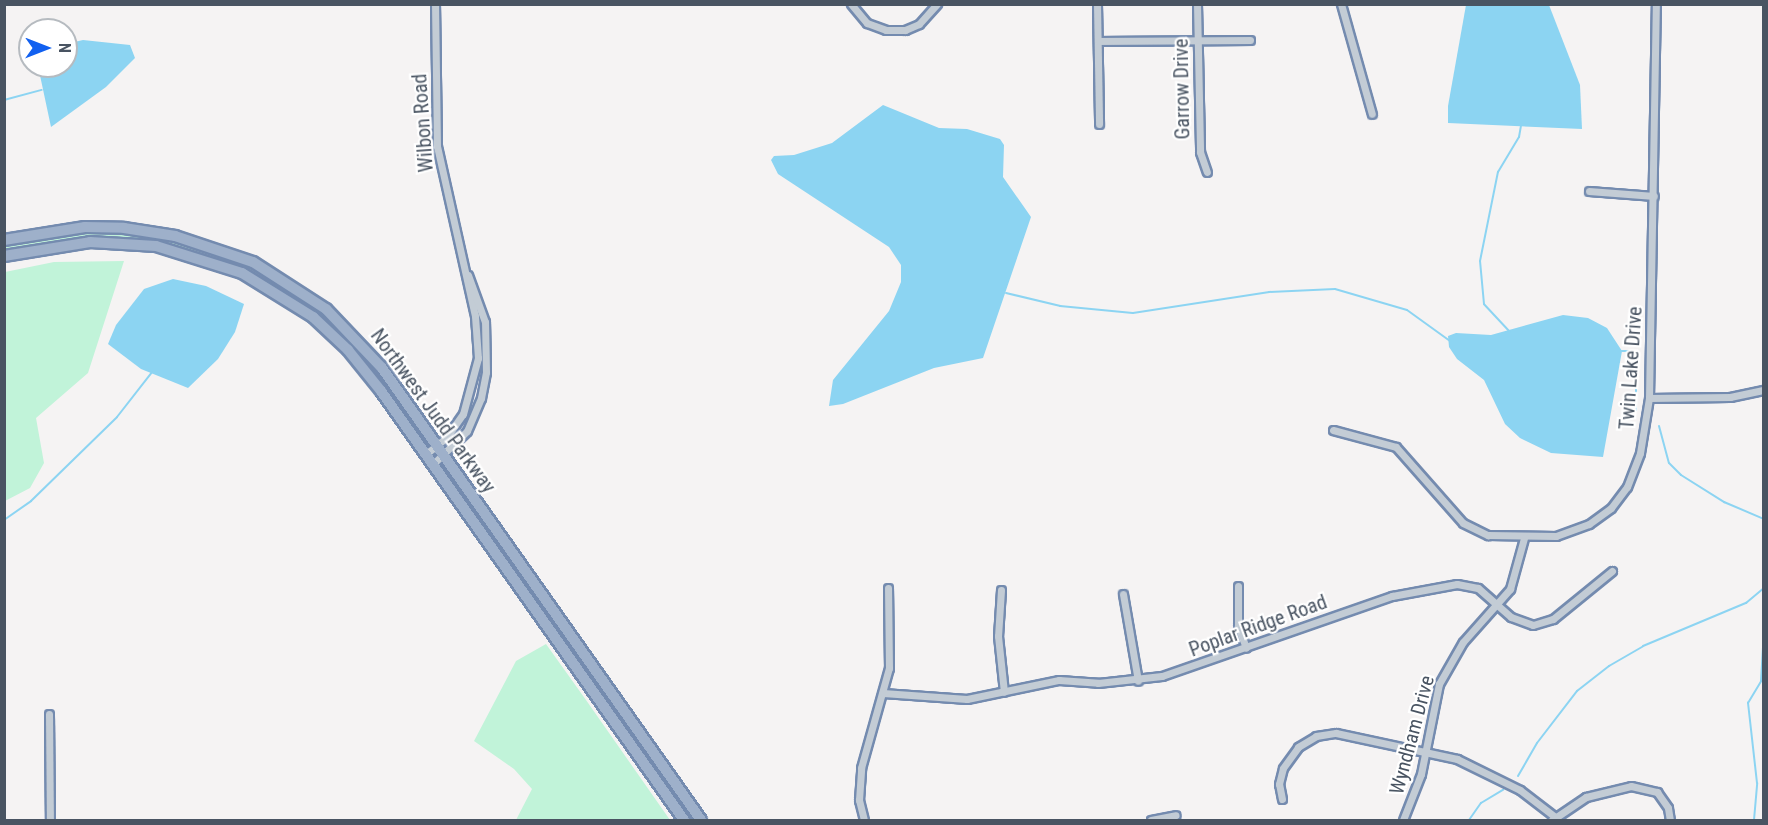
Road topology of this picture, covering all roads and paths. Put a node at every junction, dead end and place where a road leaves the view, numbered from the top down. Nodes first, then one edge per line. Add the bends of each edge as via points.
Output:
1 (435, 4) edge
2 (851, 4) edge
3 (937, 4) edge
4 (1097, 4) edge
5 (1197, 4) edge
6 (1341, 4) edge
7 (1656, 4) edge
8 (1250, 40) dead end
9 (1098, 41) junction
10 (1198, 41) junction
11 (1372, 114) dead end
12 (1099, 124) dead end
13 (1207, 172) dead end
14 (1589, 191) dead end
15 (1654, 195) junction
16 (4, 240) edge
17 (4, 256) edge
18 (466, 273) junction
19 (1764, 390) edge
20 (1649, 398) junction
21 (1333, 430) dead end
22 (438, 446) junction
23 (426, 454) junction
24 (444, 455) junction
25 (433, 464) junction
26 (1524, 538) junction
27 (1612, 572) dead end
28 (1238, 586) dead end
29 (888, 588) dead end
30 (1001, 590) dead end
31 (1123, 594) dead end
32 (1497, 604) junction
33 (1246, 648) junction
34 (1138, 681) junction
35 (1004, 692) junction
36 (883, 693) junction
37 (49, 714) dead end
38 (1425, 751) junction
39 (1282, 799) dead end
40 (1176, 815) dead end
41 (1554, 819) edge
42 (50, 820) edge
43 (684, 820) edge
44 (701, 820) edge
45 (864, 820) edge
46 (1151, 820) edge
47 (1403, 820) edge
48 (1670, 820) edge

1 - 18 street, Wilbon Road via 437,146
2 - 3 street via 867,22 886,30 904,30 919,24
4 - 9 street
5 - 10 street, Garrow Drive
6 - 11 street
7 - 15 street, Twin Lake Drive
8 - 10 street
9 - 10 street
9 - 12 street
10 - 13 street, Garrow Drive via 1200,152
14 - 15 street
15 - 20 street, Twin Lake Drive
16 - 22 highway, Northwest Judd Parkway via 67,229 124,228 193,240 253,262 303,291 347,328 374,357
17 - 23 highway, Northwest Judd Parkway via 71,243 125,243 190,254 242,273 298,306 338,339
18 - 22 street, Wilbon Road via 476,325 477,367 463,414
18 - 24 street, Wilbon Road via 485,322 486,372 481,398 466,431
19 - 20 street via 1730,397
20 - 26 street, Twin Lake Drive via 1640,453 1627,487 1611,508 1589,524 1556,536
21 - 26 street, Twin Lake Drive via 1396,447 1463,523 1488,535
22 - 23 street, Wilbon Road
22 - 24 highway, Northwest Judd Parkway
23 - 25 highway, Northwest Judd Parkway
24 - 25 street, Wilbon Road
24 - 44 highway, Northwest Judd Parkway
25 - 43 highway, Northwest Judd Parkway
26 - 32 street, Wyndham Drive via 1510,589
27 - 32 street, Poplar Ridge Road via 1544,623 1523,622
28 - 33 street via 1238,625
29 - 36 street via 889,668
30 - 35 street via 998,636
31 - 34 street
32 - 33 street, Poplar Ridge Road via 1478,588 1457,584 1417,590
32 - 38 street, Wyndham Drive via 1450,662 1439,684
33 - 34 street, Poplar Ridge Road via 1192,668
34 - 35 street, Poplar Ridge Road via 1059,680
35 - 36 street, Poplar Ridge Road via 967,699
36 - 45 street via 861,768 859,800
37 - 42 street
38 - 39 street via 1336,733 1316,736 1298,747 1283,768 1279,784
38 - 41 street via 1489,772 1520,790
38 - 47 street, Wyndham Drive via 1421,774
40 - 46 street
41 - 48 street via 1586,797 1644,787 1663,799

